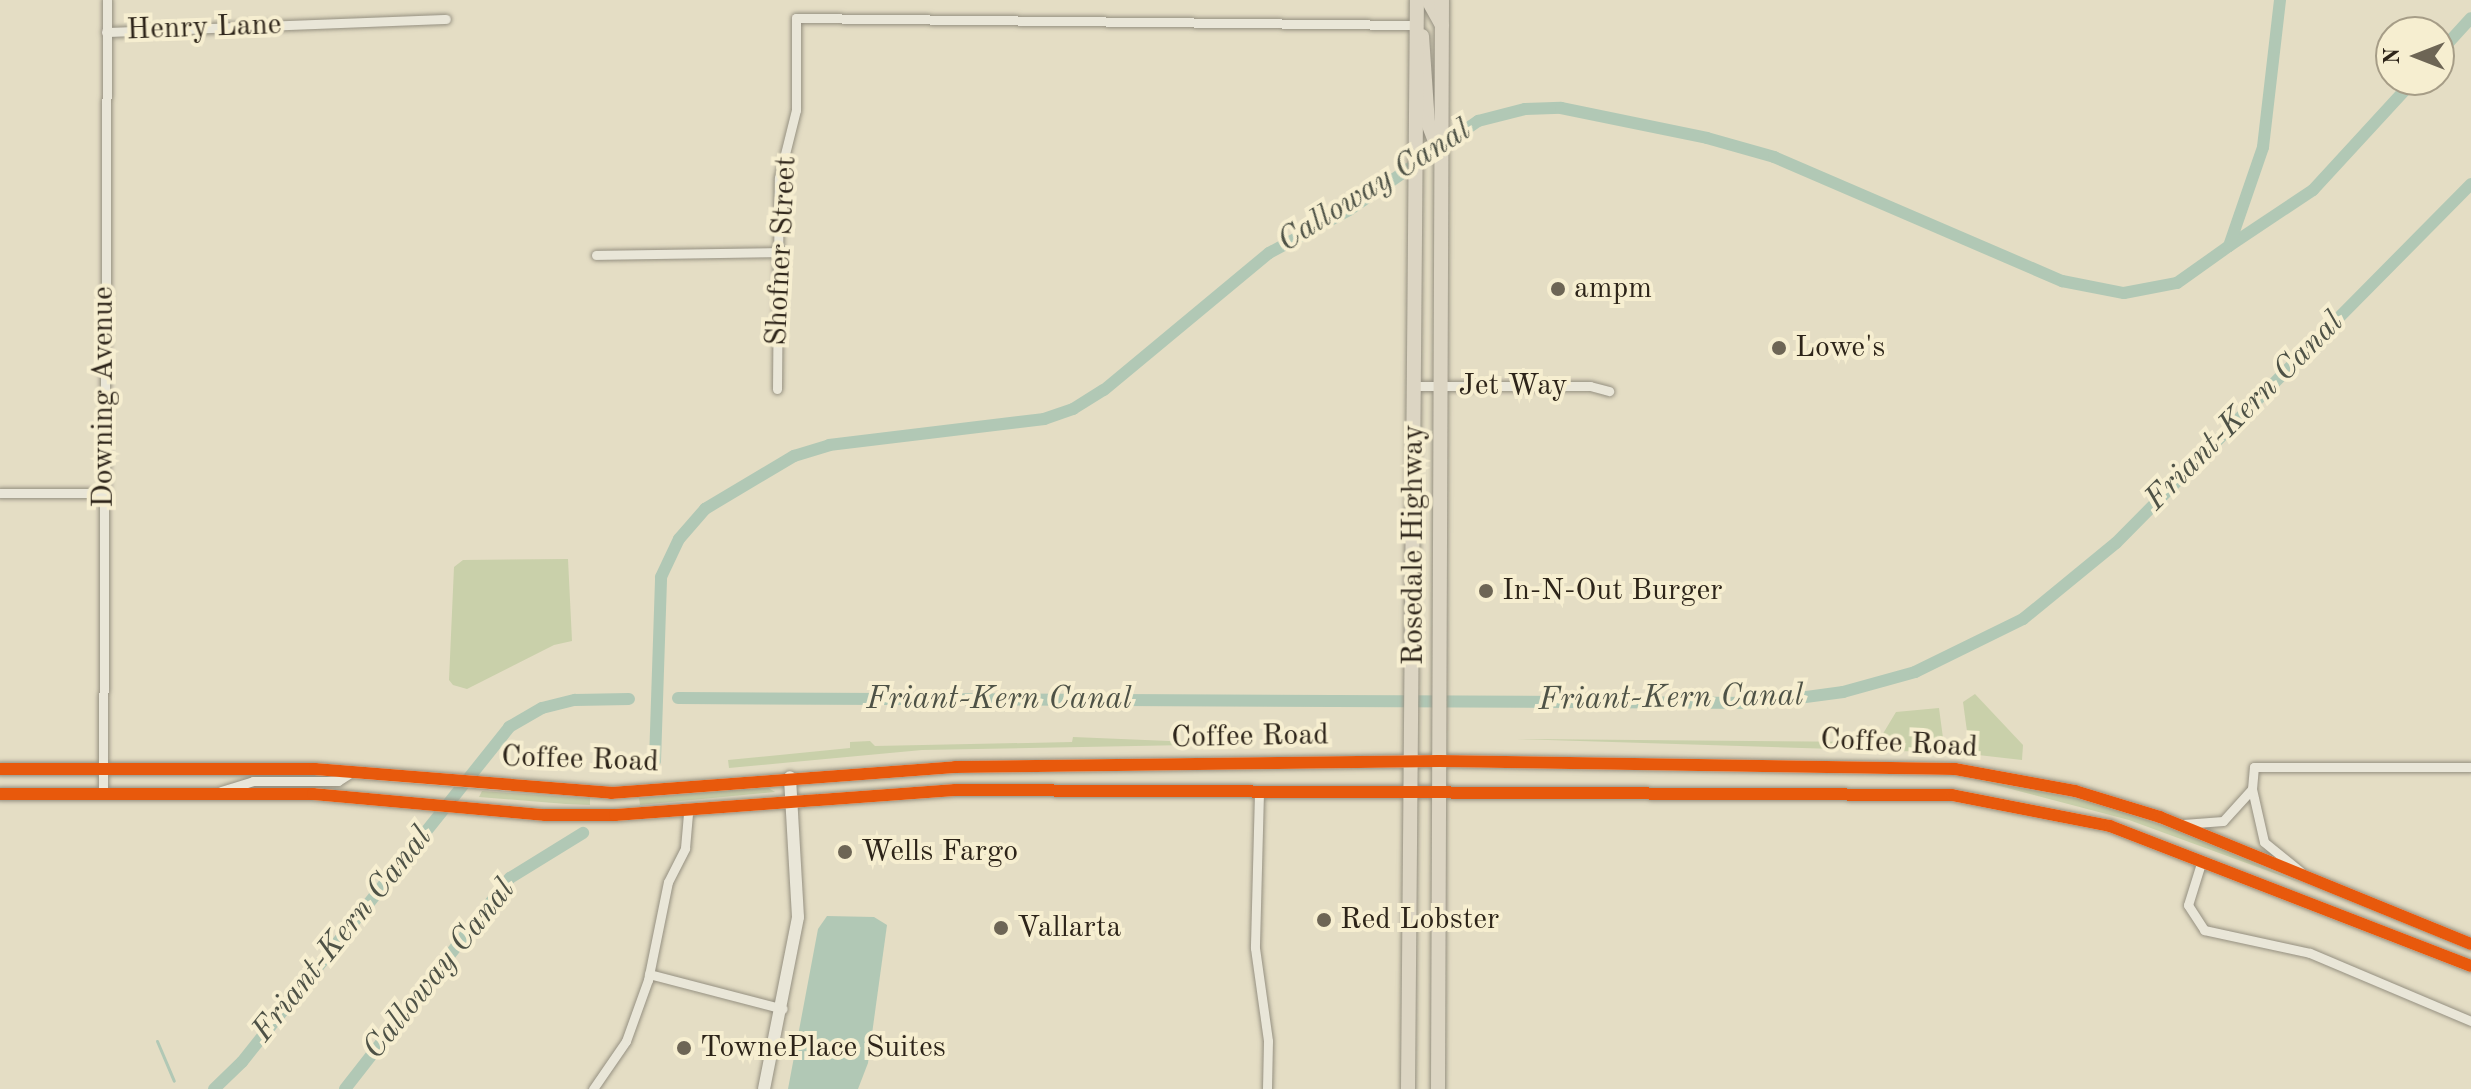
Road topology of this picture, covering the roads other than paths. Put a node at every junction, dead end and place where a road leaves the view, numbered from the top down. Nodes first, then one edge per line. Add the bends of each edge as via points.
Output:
1 (107, 0) edge
2 (1417, 0) edge
3 (1428, 0) edge
4 (1442, 0) edge
5 (446, 19) dead end
6 (1417, 25) junction
7 (1442, 25) junction
8 (106, 32) junction
9 (1423, 125) junction
10 (1441, 159) junction
11 (780, 252) junction
12 (596, 255) dead end
13 (1416, 386) junction
14 (1441, 386) junction
15 (777, 389) dead end
16 (1609, 391) dead end
17 (0, 493) edge
18 (103, 493) junction
19 (1439, 761) junction
20 (1411, 762) junction
21 (2471, 767) edge
22 (0, 769) edge
23 (103, 769) junction
24 (352, 772) junction
25 (790, 777) junction
26 (2252, 789) junction
27 (1410, 791) junction
28 (1439, 791) junction
29 (1259, 792) junction
30 (214, 793) junction
31 (0, 794) edge
32 (103, 794) junction
33 (793, 802) junction
34 (688, 812) junction
35 (2177, 824) junction
36 (2202, 860) junction
37 (2309, 878) junction
38 (2471, 944) edge
39 (2471, 966) edge
40 (649, 974) junction
41 (783, 1009) junction
42 (2471, 1021) edge
43 (593, 1089) edge
44 (764, 1089) edge
45 (1267, 1089) edge
46 (1408, 1089) edge
47 (1438, 1089) edge

1 - 8 street, Downing Avenue
2 - 6 main road, Rosedale Highway
3 - 7 main road
4 - 7 main road, Rosedale Highway
5 - 8 street, Henry Lane
6 - 9 main road, Rosedale Highway
6 - 11 street, Shofner Street via 796,18 796,110 780,167
7 - 10 main road, Rosedale Highway
8 - 18 street, Downing Avenue
9 - 10 main road
9 - 13 main road, Rosedale Highway via 1416,177
10 - 14 main road, Rosedale Highway
11 - 12 street
11 - 15 street, Shofner Street
13 - 14 street, Jet Way
13 - 20 main road, Rosedale Highway
14 - 16 street, Jet Way via 1590,386
14 - 19 main road, Rosedale Highway
17 - 18 street
18 - 23 street, Downing Avenue
19 - 20 main road, Coffee Road
19 - 28 main road, Rosedale Highway
19 - 35 main road, Coffee Road via 1955,769 2075,791
20 - 25 main road, Coffee Road via 955,767
20 - 27 main road, Rosedale Highway
21 - 26 street, Coffee Road via 2254,767
22 - 23 main road, Coffee Road
23 - 24 main road, Coffee Road
23 - 32 street, Downing Avenue
24 - 25 main road, Coffee Road via 611,793
24 - 30 street via 325,782 253,781
25 - 33 main road
26 - 35 street, Coffee Road via 2223,821
26 - 37 street, Coffee Road via 2264,842
27 - 28 main road, Coffee Road
27 - 29 main road, Coffee Road
27 - 46 main road, Rosedale Highway
28 - 36 main road, Coffee Road via 1952,795 2073,816
28 - 47 main road, Rosedale Highway
29 - 33 main road, Coffee Road via 955,790
29 - 45 street via 1255,948 1268,1041
30 - 32 main road, Coffee Road
30 - 34 main road, Coffee Road via 313,794 545,815
31 - 32 main road, Coffee Road
33 - 34 main road, Coffee Road
33 - 41 main road via 798,917
34 - 40 street via 685,848 668,882
35 - 37 main road, Coffee Road
36 - 39 main road, Coffee Road
36 - 42 street via 2188,905 2204,930 2310,953
37 - 38 main road, Coffee Road
40 - 41 street
40 - 43 street via 626,1041
41 - 44 main road

